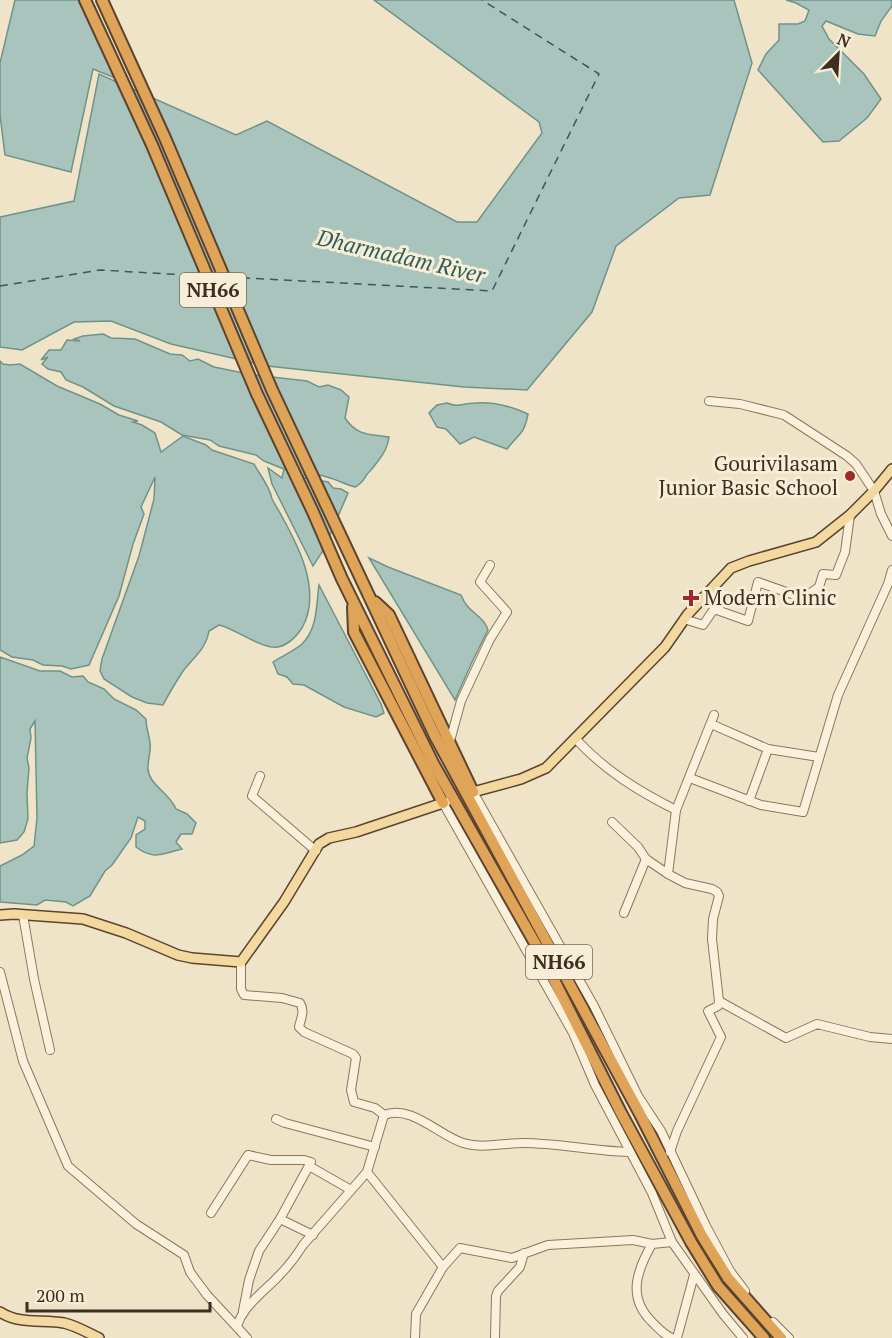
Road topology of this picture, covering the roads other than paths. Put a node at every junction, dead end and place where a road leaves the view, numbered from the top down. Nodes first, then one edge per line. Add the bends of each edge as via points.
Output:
1 (85, 0) edge
2 (102, 0) edge
3 (709, 401) dead end
4 (892, 468) edge
5 (874, 491) junction
6 (850, 515) junction
7 (892, 536) edge
8 (490, 565) dead end
9 (892, 570) edge
10 (368, 595) junction
11 (352, 601) junction
12 (684, 619) junction
13 (714, 715) dead end
14 (711, 724) junction
15 (575, 738) junction
16 (450, 741) junction
17 (768, 749) junction
18 (819, 757) junction
19 (260, 776) dead end
20 (690, 778) junction
21 (473, 792) junction
22 (749, 801) junction
23 (444, 803) junction
24 (676, 810) junction
25 (612, 822) dead end
26 (316, 851) junction
27 (646, 859) junction
28 (668, 874) junction
29 (624, 913) dead end
30 (0, 915) edge
31 (23, 915) junction
32 (241, 962) junction
33 (0, 972) edge
34 (719, 1001) junction
35 (892, 1039) edge
36 (50, 1050) dead end
37 (384, 1115) junction
38 (276, 1119) dead end
39 (375, 1147) junction
40 (628, 1152) junction
41 (670, 1152) junction
42 (309, 1166) junction
43 (367, 1172) junction
44 (351, 1190) junction
45 (211, 1213) dead end
46 (280, 1219) junction
47 (313, 1235) junction
48 (672, 1242) junction
49 (652, 1244) junction
50 (524, 1253) junction
51 (443, 1267) junction
52 (694, 1275) junction
53 (0, 1312) edge
54 (243, 1312) junction
55 (237, 1326) junction
56 (99, 1338) edge
57 (247, 1338) edge
58 (415, 1338) edge
59 (495, 1338) edge
60 (672, 1338) edge
61 (677, 1338) edge
62 (743, 1338) edge
63 (764, 1338) edge
64 (781, 1338) edge
65 (789, 1338) edge

1 - 11 highway, NH66
2 - 10 highway, NH66 via 272,390
3 - 5 street via 784,415 847,456
4 - 5 main road
5 - 6 main road
5 - 7 street
6 - 12 main road via 816,543 731,568
6 - 12 street via 845,552 836,575 823,574 819,587 803,598 758,582 748,621 714,609 703,626
8 - 16 street via 480,582 507,612 460,701
9 - 18 street via 838,695
10 - 16 highway via 389,615
10 - 64 highway, NH66 via 448,761 635,1104 702,1236 728,1278
11 - 23 highway via 354,632
11 - 63 highway, NH66 via 434,765 540,952 659,1185 718,1286
12 - 15 main road via 665,647
13 - 14 street
14 - 17 street
14 - 20 street
15 - 21 main road via 546,768
15 - 24 street via 627,784
16 - 21 highway
17 - 18 street
17 - 22 street
18 - 22 street via 803,812
19 - 26 street via 252,796
20 - 22 street
20 - 24 street
21 - 41 street via 594,1006
23 - 26 main road via 330,838 319,844
23 - 40 street via 573,1033
24 - 28 street
25 - 27 street
26 - 32 main road
27 - 28 street
27 - 29 street
28 - 34 street via 685,883 712,889 719,896 712,939
30 - 31 main road
31 - 32 main road via 83,919 178,955
31 - 36 street
32 - 37 street via 240,989 244,995 300,1003 303,1013 299,1027 304,1032 356,1058 351,1090 354,1102
33 - 55 street via 23,1060 68,1166 136,1224 184,1255 190,1272 207,1295
34 - 35 street via 786,1038 817,1024
34 - 41 street via 715,1009 708,1011 721,1037
37 - 39 street
37 - 40 street via 406,1113 473,1145 524,1143
38 - 39 street
39 - 43 street
40 - 48 street via 652,1193
41 - 65 street via 730,1270 755,1304
42 - 44 street
42 - 45 street via 308,1161 248,1155
42 - 46 street
43 - 44 street
43 - 51 street
44 - 47 street
46 - 47 street
46 - 54 street via 259,1251
47 - 54 street
48 - 49 street
48 - 52 street
49 - 50 street via 633,1240 548,1245
49 - 60 street via 635,1294 646,1317
50 - 51 street via 512,1258 459,1248
50 - 59 street via 520,1267 496,1296
51 - 58 street via 416,1314
52 - 61 street
52 - 62 street
53 - 56 main road via 19,1321 68,1324
54 - 55 street
55 - 57 street

